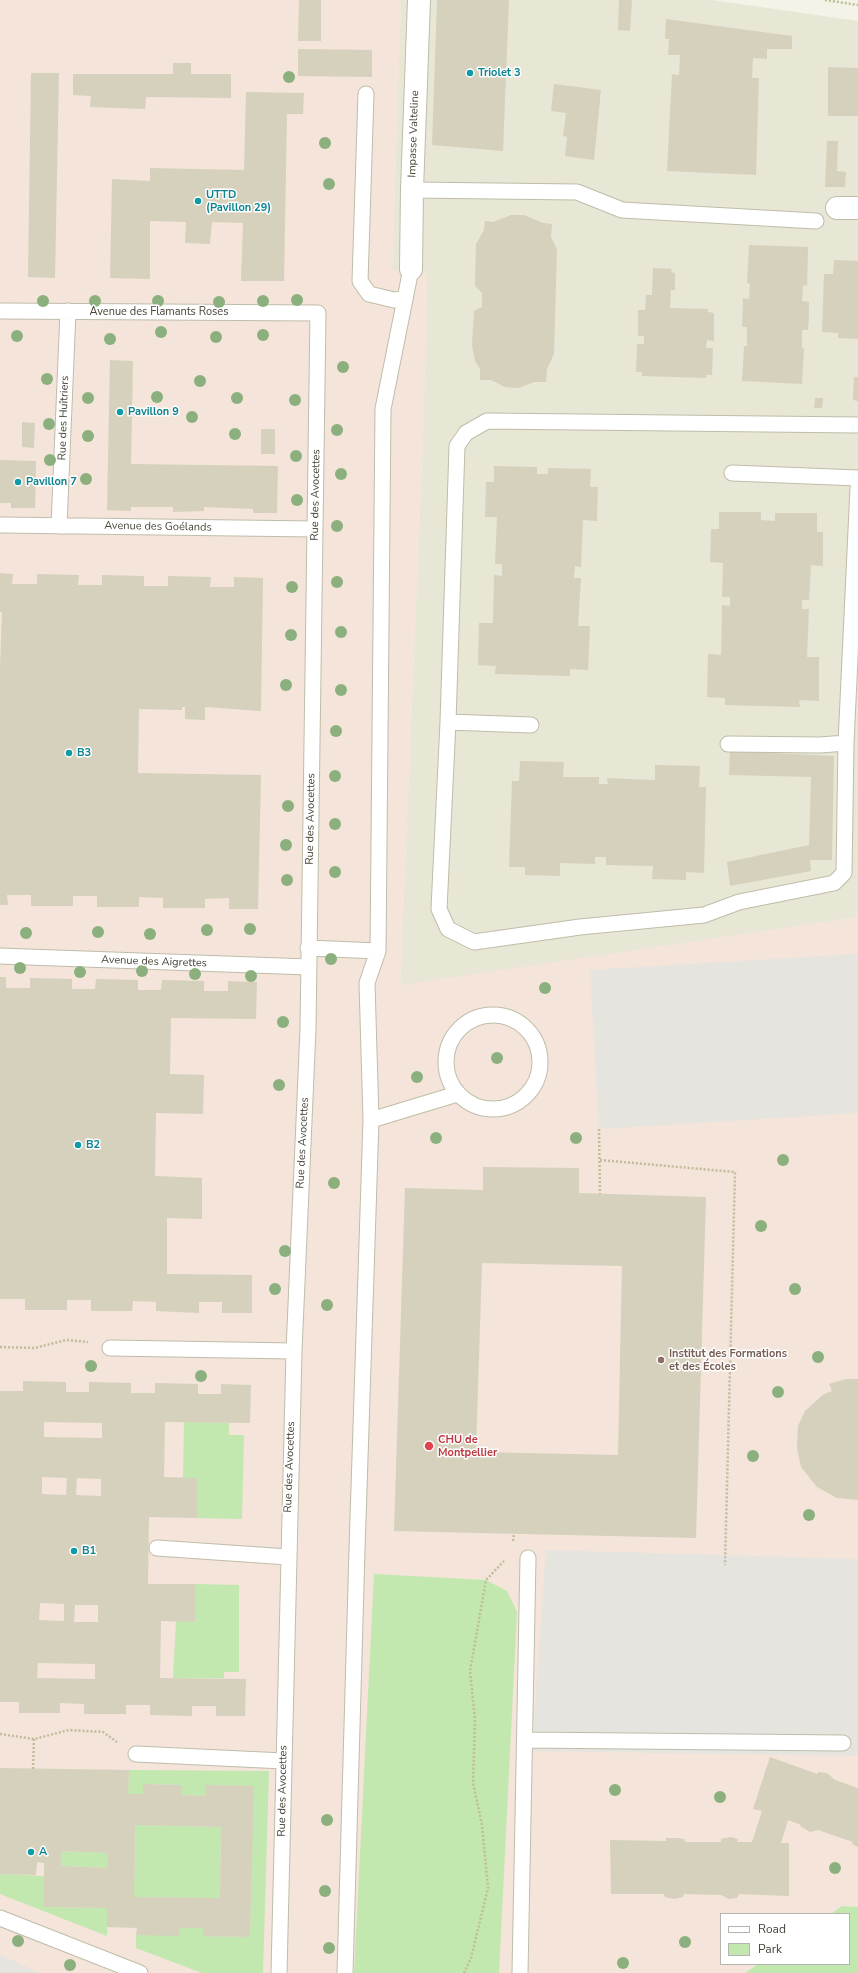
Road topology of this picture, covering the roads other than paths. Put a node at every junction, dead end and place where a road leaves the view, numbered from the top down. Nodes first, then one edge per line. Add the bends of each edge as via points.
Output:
1 (419, 0) edge
2 (366, 94) dead end
3 (412, 190) junction
4 (837, 208) dead end
5 (858, 208) edge
6 (816, 221) dead end
7 (411, 269) joint
8 (404, 299) junction
9 (0, 311) edge
10 (68, 311) junction
11 (318, 313) joint
12 (858, 425) edge
13 (732, 473) dead end
14 (858, 478) edge
15 (858, 488) edge
16 (0, 525) edge
17 (59, 526) junction
18 (315, 529) junction
19 (448, 722) junction
20 (531, 725) dead end
21 (846, 742) junction
22 (728, 744) dead end
23 (308, 948) junction
24 (378, 951) junction
25 (0, 956) edge
26 (308, 967) junction
27 (457, 1094) junction
28 (371, 1120) junction
29 (110, 1348) road end
30 (294, 1351) junction
31 (157, 1548) dead end
32 (288, 1557) junction
33 (528, 1558) dead end
34 (526, 1740) junction
35 (843, 1743) dead end
36 (136, 1754) road end
37 (284, 1761) junction
38 (0, 1918) edge
39 (140, 1973) edge
40 (280, 1973) edge
41 (345, 1973) edge
42 (520, 1973) edge

1 - 3 street, Impasse Valteline
2 - 8 lane via 360,281 369,294 394,300
3 - 6 lane via 577,192 622,210
3 - 7 street, Impasse Valteline
4 - 5 street
7 - 8 lane
8 - 24 lane via 383,409
9 - 10 lane, Avenue des Flamants Roses
10 - 11 lane, Avenue des Flamants Roses
10 - 17 lane, Rue des Huîtriers
11 - 18 lane, Rue des Avocettes
12 - 19 lane via 487,421 466,433 457,446
13 - 14 lane
15 - 21 lane
16 - 17 lane, Avenue des Goélands
17 - 18 lane, Avenue des Goélands
18 - 23 lane, Rue des Avocettes
19 - 20 lane
19 - 21 lane via 439,909 448,929 474,942 580,927 704,915 739,902 834,883 844,873
21 - 22 lane via 820,745
23 - 24 lane
23 - 26 lane, Rue des Avocettes
24 - 28 lane via 367,983
25 - 26 lane, Avenue des Aigrettes
26 - 30 lane, Rue des Avocettes via 308,1029
27 - 27 lane via 449,1082 445,1067 446,1052 461,1026 474,1018 489,1014 517,1021 529,1031 538,1045 540,1062 538,1077 530,1092 517,1103 502,1109 486,1110 470,1104
27 - 28 lane
28 - 41 lane
29 - 30 lane
30 - 32 lane, Rue des Avocettes
31 - 32 lane
32 - 37 lane, Rue des Avocettes
33 - 34 lane
34 - 35 lane
34 - 42 lane
36 - 37 lane
37 - 40 lane, Rue des Avocettes
38 - 39 lane

